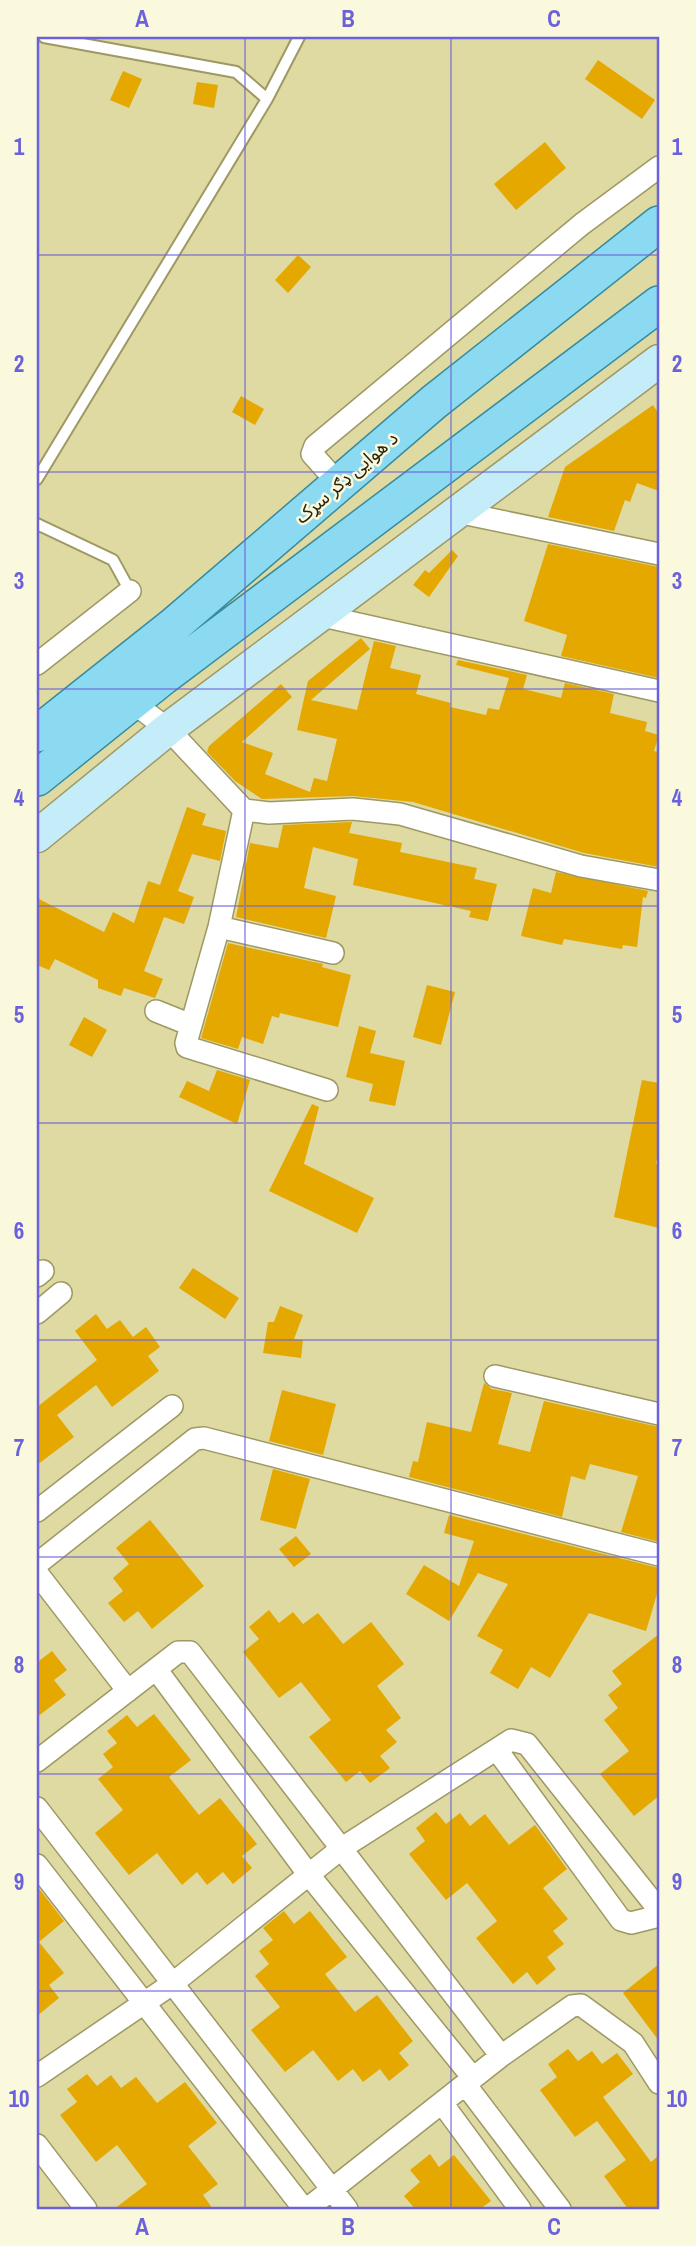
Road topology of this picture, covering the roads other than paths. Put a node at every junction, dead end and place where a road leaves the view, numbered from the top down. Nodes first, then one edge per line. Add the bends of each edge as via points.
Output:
1 (44, 37) edge
2 (299, 37) edge
3 (267, 99) junction
4 (659, 167) edge
5 (659, 224) edge
6 (659, 304) edge
7 (659, 361) edge
8 (37, 479) edge
9 (338, 483) junction
10 (457, 512) junction
11 (37, 524) edge
12 (659, 554) edge
13 (130, 591) joint
14 (318, 615) junction
15 (37, 664) edge
16 (659, 691) edge
17 (132, 702) junction
18 (168, 729) junction
19 (37, 734) edge
20 (37, 778) edge
21 (244, 810) junction
22 (37, 836) edge
23 (659, 880) edge
24 (219, 927) junction
25 (333, 953) dead end
26 (156, 1011) dead end
27 (191, 1025) junction
28 (327, 1090) dead end
29 (61, 1293) dead end
30 (37, 1312) edge
31 (495, 1376) dead end
32 (172, 1406) dead end
33 (659, 1413) edge
34 (37, 1511) edge
35 (659, 1555) edge
36 (37, 1564) edge
37 (37, 1573) edge
38 (156, 1669) junction
39 (128, 1692) junction
40 (497, 1750) junction
41 (37, 1761) edge
42 (37, 1808) edge
43 (342, 1848) junction
44 (37, 1865) edge
45 (309, 1875) junction
46 (659, 1910) edge
47 (659, 1916) edge
48 (172, 1984) junction
49 (142, 2005) junction
50 (501, 2056) junction
51 (37, 2077) edge
52 (469, 2081) junction
53 (659, 2083) edge
54 (442, 2103) junction
55 (37, 2145) edge
56 (332, 2189) junction
57 (86, 2209) edge
58 (305, 2209) edge
59 (347, 2209) edge
60 (520, 2209) edge
61 (560, 2209) edge

1 - 3 lane via 236,72
2 - 3 lane
3 - 8 lane
4 - 9 street via 582,224 315,446 312,454
5 - 9 main road, د هوایی ډګر سړک
6 - 17 main road
7 - 10 street
9 - 19 main road, د هوایی ډګر سړک via 173,626
10 - 12 street
10 - 14 street
11 - 13 lane via 113,560
13 - 15 street
14 - 16 street
14 - 18 street
17 - 18 street
17 - 20 main road
18 - 21 street
18 - 22 street
21 - 23 street via 400,814 581,866
21 - 24 street
24 - 25 street
24 - 27 street
26 - 27 street
27 - 28 street via 187,1047
29 - 30 street
31 - 33 street
32 - 34 street
35 - 36 street via 204,1438 195,1439
37 - 39 street
38 - 39 street
38 - 43 street via 178,1652 190,1652
38 - 45 street
39 - 41 street
40 - 43 street
40 - 46 street via 511,1740 527,1744
40 - 47 street via 621,1920 631,1923
42 - 48 street
43 - 45 street
43 - 50 street
44 - 49 street
45 - 48 street
45 - 52 street
48 - 49 street
48 - 56 street
49 - 51 street
49 - 58 street
50 - 52 street
50 - 53 street via 572,2006 581,2005 633,2043
52 - 54 street
52 - 61 street
54 - 56 street
54 - 60 street
55 - 57 street
56 - 58 street
56 - 59 street

